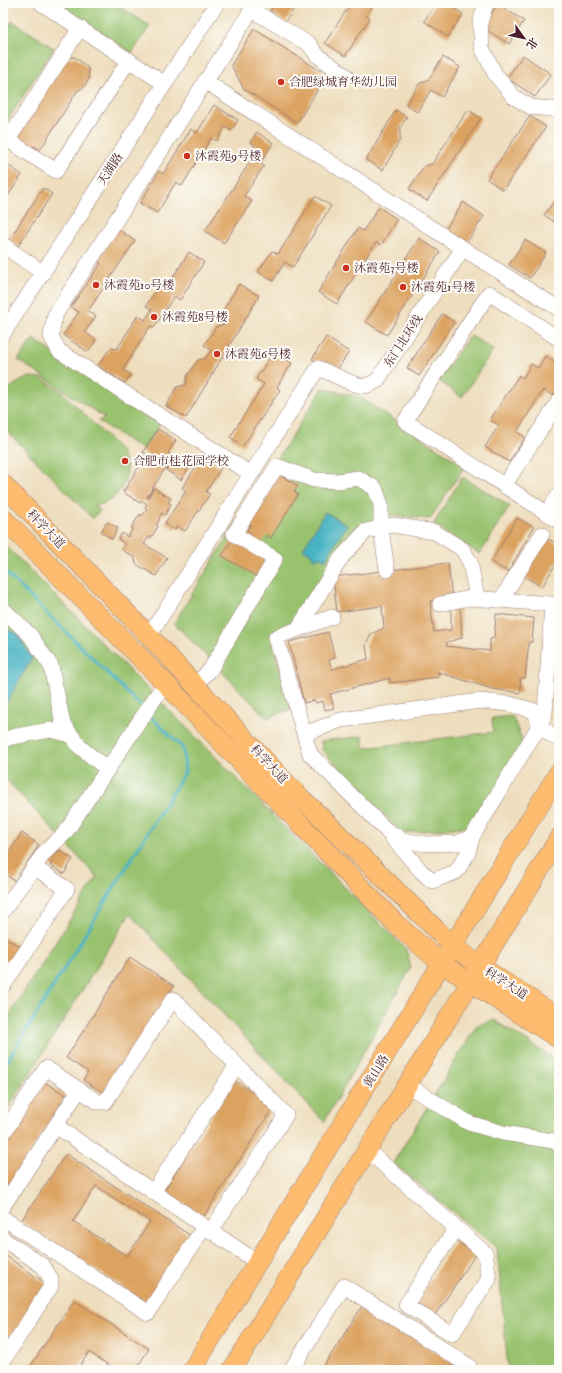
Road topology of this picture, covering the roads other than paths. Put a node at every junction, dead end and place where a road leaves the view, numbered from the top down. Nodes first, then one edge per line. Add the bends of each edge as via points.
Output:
1 (41, 3) edge
2 (217, 3) edge
3 (486, 3) edge
4 (254, 7) edge
5 (80, 28) junction
6 (128, 60) junction
7 (346, 76) dead end
8 (206, 81) junction
9 (165, 84) junction
10 (559, 112) edge
11 (3, 245) edge
12 (463, 248) junction
13 (43, 273) junction
14 (559, 309) edge
15 (3, 334) edge
16 (559, 339) edge
17 (559, 401) edge
18 (250, 474) junction
19 (3, 484) edge
20 (504, 486) junction
21 (559, 494) edge
22 (553, 517) edge
23 (3, 518) edge
24 (382, 528) junction
25 (542, 534) dead end
26 (387, 570) dead end
27 (478, 598) junction
28 (501, 600) junction
29 (440, 604) dead end
30 (3, 609) edge
31 (332, 617) dead end
32 (555, 618) edge
33 (298, 629) junction
34 (149, 636) junction
35 (165, 682) junction
36 (195, 685) junction
37 (539, 726) junction
38 (312, 731) dead end
39 (71, 735) junction
40 (3, 740) edge
41 (559, 740) edge
42 (107, 769) junction
43 (559, 772) edge
44 (386, 830) junction
45 (472, 837) junction
46 (559, 838) edge
47 (34, 867) junction
48 (3, 911) edge
49 (453, 946) junction
50 (442, 964) junction
51 (480, 966) junction
52 (470, 982) junction
53 (3, 986) edge
54 (559, 1018) edge
55 (559, 1039) edge
56 (237, 1065) junction
57 (407, 1085) junction
58 (79, 1090) junction
59 (56, 1126) junction
60 (3, 1134) edge
61 (559, 1144) edge
62 (367, 1150) junction
63 (153, 1192) junction
64 (3, 1206) edge
65 (3, 1218) edge
66 (456, 1228) junction
67 (207, 1229) junction
68 (3, 1239) edge
69 (257, 1262) junction
70 (3, 1361) edge
71 (192, 1370) edge
72 (232, 1370) edge
73 (291, 1370) edge
74 (466, 1370) edge

1 - 5 street
2 - 9 street, 天湖路
3 - 10 street via 480,23 482,48 495,74 514,97 531,107
4 - 7 street via 309,44 317,55
4 - 8 street
5 - 6 street
5 - 6 street via 8,140 26,152 56,171
6 - 9 street
8 - 12 street
8 - 18 street via 55,315 51,336 59,351
9 - 13 street, 天湖路
11 - 13 street
12 - 14 street
12 - 18 street, 东门北环线 via 377,381 365,386 353,384 318,368
13 - 15 street, 天湖路
16 - 20 street via 489,293 404,421
17 - 20 street
18 - 34 street
19 - 34 main road, 科学大道
20 - 22 street
21 - 22 street
23 - 35 main road, 科学大道
24 - 26 street
24 - 27 street via 394,525 435,532 462,550 470,562
24 - 33 street via 366,532 341,558
24 - 36 street via 381,505 375,488 358,478 337,481 314,480 277,466 234,534 275,559 210,670
25 - 28 street
27 - 28 street
27 - 29 street
28 - 32 street via 552,604
30 - 39 street via 30,635 51,666 63,724
31 - 33 street
32 - 37 street via 545,713
33 - 44 street via 276,637 310,754
34 - 36 main road, 科学大道
35 - 42 street
35 - 50 main road, 科学大道 via 396,924
36 - 49 main road, 科学大道 via 288,785
37 - 38 street via 535,711 510,704 480,701 341,720
37 - 41 street
37 - 45 street
39 - 40 street via 50,730
39 - 42 street via 80,747
42 - 47 street via 65,833 44,853
43 - 49 main road, 黄山路
44 - 45 street via 403,840 425,844 458,843
44 - 45 street via 432,881 456,872 468,853
46 - 51 main road
47 - 48 street
47 - 53 street via 67,889
49 - 50 main road, 黄山路
49 - 51 main road, 科学大道
50 - 52 main road, 科学大道
50 - 69 main road, 黄山路
51 - 52 main road
51 - 54 main road, 科学大道
52 - 55 main road, 科学大道
52 - 57 main road
56 - 58 street via 174,1000 105,1102 98,1102
56 - 63 street
56 - 67 street via 286,1115
57 - 61 street via 469,1123 503,1133
57 - 62 main road
58 - 59 street
58 - 60 street via 46,1068
59 - 63 street
59 - 64 street
62 - 66 street
62 - 72 main road
63 - 67 street
65 - 67 street via 148,1313
66 - 66 street via 485,1253 489,1279 452,1334 406,1304
67 - 69 street
68 - 70 street via 43,1266 51,1279 51,1286
69 - 71 main road, 黄山路
73 - 74 street via 344,1286 469,1366

